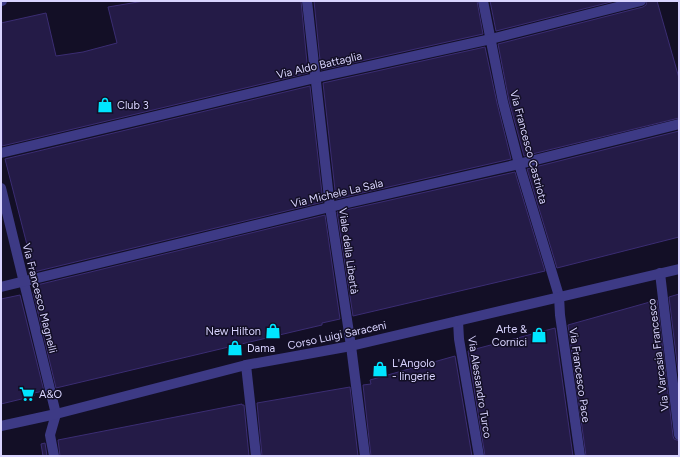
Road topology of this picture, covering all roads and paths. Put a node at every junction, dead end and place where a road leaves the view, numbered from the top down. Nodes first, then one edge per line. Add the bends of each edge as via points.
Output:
1 (307, 1) edge
2 (483, 1) edge
3 (641, 1) edge
4 (491, 39) junction
5 (315, 78) junction
6 (679, 124) edge
7 (1, 153) edge
8 (519, 164) junction
9 (1, 188) edge
10 (330, 207) junction
11 (679, 269) edge
12 (660, 273) junction
13 (24, 282) junction
14 (1, 287) edge
15 (559, 296) junction
16 (458, 321) junction
17 (351, 346) junction
18 (246, 365) junction
19 (56, 414) junction
20 (1, 426) edge
21 (679, 435) edge
22 (54, 456) edge
23 (256, 456) edge
24 (365, 456) edge
25 (479, 456) edge
26 (580, 456) edge

1 - 5 street, Viale della Libertà
2 - 4 street, Via Francesco Castriota
3 - 4 street, Via Aldo Battaglia
4 - 5 street, Via Aldo Battaglia
4 - 8 street, Via Francesco Castriota via 503,102
5 - 7 street, Via Aldo Battaglia
5 - 10 street, Viale della Libertà
6 - 8 street, Via Michele La Sala
8 - 10 street, Via Michele La Sala
8 - 15 street, Via Francesco Castriota
9 - 13 street, Via Francesco Magnelli
10 - 13 street, Via Michele La Sala
10 - 17 street, Viale della Libertà
11 - 12 street, Corso Luigi Saraceni
12 - 15 street, Corso Luigi Saraceni
12 - 21 street, Via Varcasia Francesco
13 - 14 street, Via Michele La Sala
13 - 19 street, Via Francesco Magnelli
15 - 16 street, Corso Luigi Saraceni
15 - 26 street, Via Francesco Pace
16 - 17 street, Corso Luigi Saraceni
16 - 25 street, Via Alessandro Turco
17 - 18 street, Corso Luigi Saraceni
17 - 24 street, Viale della Libertà
18 - 19 street, Corso Luigi Saraceni
18 - 23 street
19 - 20 street, Corso Luigi Saraceni
19 - 22 street via 50,435

